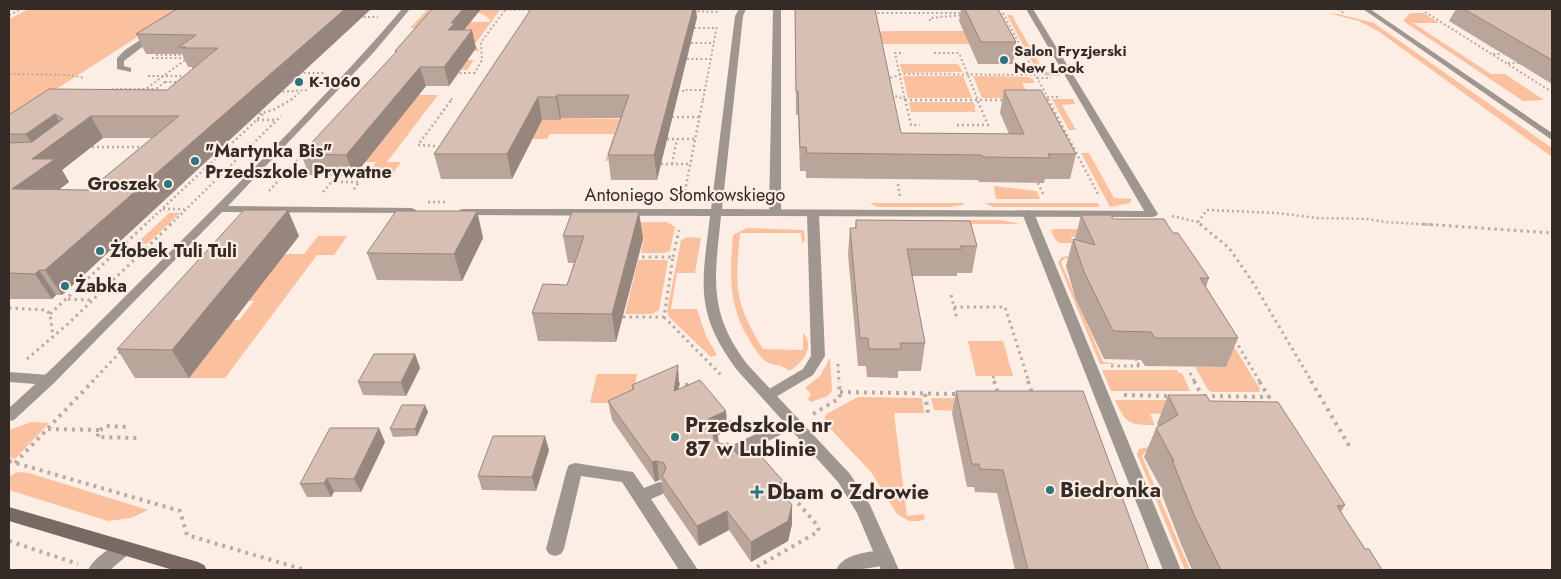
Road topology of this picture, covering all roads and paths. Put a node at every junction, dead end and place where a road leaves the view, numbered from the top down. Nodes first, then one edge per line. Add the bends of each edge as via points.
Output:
1 (22, 9) edge
2 (406, 9) edge
3 (478, 9) edge
4 (507, 9) edge
5 (534, 9) edge
6 (742, 9) edge
7 (777, 9) edge
8 (1029, 9) edge
9 (1338, 9) edge
10 (1366, 9) edge
11 (692, 11) edge
12 (1425, 12) dead end
13 (866, 13) edge
14 (928, 13) junction
15 (1003, 13) edge
16 (1345, 14) dead end
17 (9, 15) edge
18 (353, 16) dead end
19 (530, 16) edge
20 (719, 16) dead end
21 (718, 22) dead end
22 (376, 23) dead end
23 (694, 28) dead end
24 (717, 28) junction
25 (161, 30) edge
26 (1463, 36) junction
27 (1472, 36) edge
28 (690, 43) edge
29 (714, 43) junction
30 (901, 53) dead end
31 (934, 53) dead end
32 (192, 54) edge
33 (1492, 54) junction
34 (1502, 54) edge
35 (179, 55) edge
36 (188, 58) edge
37 (687, 59) edge
38 (711, 59) junction
39 (1507, 63) junction
40 (1526, 63) edge
41 (128, 70) dead end
42 (297, 73) edge
43 (448, 73) edge
44 (9, 74) edge
45 (967, 74) junction
46 (899, 75) junction
47 (1035, 75) junction
48 (148, 76) dead end
49 (164, 76) junction
50 (193, 76) edge
51 (84, 78) dead end
52 (320, 79) dead end
53 (879, 81) edge
54 (315, 84) dead end
55 (147, 89) junction
56 (156, 89) junction
57 (310, 90) junction
58 (705, 90) junction
59 (218, 91) junction
60 (227, 91) edge
61 (104, 92) edge
62 (274, 92) edge
63 (300, 92) junction
64 (683, 92) dead end
65 (1552, 92) edge
66 (889, 94) edge
67 (303, 96) dead end
68 (454, 97) dead end
69 (905, 99) junction
70 (978, 100) junction
71 (1013, 100) edge
72 (1040, 100) edge
73 (1048, 100) junction
74 (264, 114) junction
75 (284, 114) dead end
76 (253, 115) edge
77 (672, 117) edge
78 (700, 117) junction
79 (257, 120) junction
80 (277, 120) junction
81 (957, 125) dead end
82 (920, 126) dead end
83 (1552, 136) edge
84 (667, 139) edge
85 (677, 139) junction
86 (695, 139) junction
87 (92, 143) dead end
88 (435, 146) dead end
89 (137, 153) edge
90 (661, 164) dead end
91 (672, 164) junction
92 (690, 164) junction
93 (204, 170) junction
94 (226, 170) junction
95 (336, 177) edge
96 (331, 182) junction
97 (1038, 183) edge
98 (898, 184) dead end
99 (323, 192) dead end
100 (352, 192) dead end
101 (900, 201) dead end
102 (1047, 201) dead end
103 (1102, 202) dead end
104 (683, 204) dead end
105 (426, 207) joint
106 (450, 207) joint
107 (162, 209) junction
108 (219, 209) junction
109 (185, 210) junction
110 (715, 212) junction
111 (775, 212) junction
112 (813, 213) junction
113 (1028, 213) junction
114 (1152, 214) junction
115 (1198, 222) junction
116 (1552, 233) edge
117 (638, 257) dead end
118 (952, 294) dead end
119 (66, 299) junction
120 (92, 300) junction
121 (954, 307) junction
122 (9, 308) edge
123 (50, 314) junction
124 (623, 318) dead end
125 (957, 319) dead end
126 (1230, 333) edge
127 (53, 336) junction
128 (126, 345) edge
129 (120, 352) junction
130 (128, 352) edge
131 (25, 361) dead end
132 (838, 363) dead end
133 (1143, 364) dead end
134 (1090, 366) junction
135 (1190, 373) dead end
136 (993, 376) dead end
137 (9, 377) edge
138 (49, 380) junction
139 (840, 392) junction
140 (925, 394) junction
141 (961, 394) edge
142 (989, 394) edge
143 (998, 394) junction
144 (1006, 394) edge
145 (1024, 394) edge
146 (1032, 394) junction
147 (1042, 394) edge
148 (1102, 395) junction
149 (769, 396) junction
150 (1171, 396) junction
151 (1176, 396) edge
152 (1194, 396) edge
153 (1202, 396) junction
154 (1232, 396) junction
155 (1269, 397) junction
156 (1175, 404) edge
157 (1237, 405) edge
158 (1274, 405) edge
159 (928, 413) dead end
160 (811, 415) dead end
161 (9, 416) edge
162 (793, 422) junction
163 (128, 426) dead end
164 (48, 429) junction
165 (100, 430) junction
166 (137, 438) dead end
167 (1352, 449) dead end
168 (724, 456) edge
169 (9, 461) edge
170 (15, 463) junction
171 (659, 488) dead end
172 (641, 496) junction
173 (9, 514) edge
174 (9, 541) edge
175 (124, 548) junction
176 (555, 549) dead end
177 (80, 564) dead end
178 (888, 564) edge
179 (97, 570) edge
180 (198, 570) edge
181 (304, 570) edge
182 (689, 570) edge
183 (845, 570) edge
184 (1172, 570) edge

1 - 17 path
2 - 108 street
3 - 4 path
4 - 5 path
4 - 43 path via 481,42 482,60 474,74
5 - 19 path
6 - 110 street
7 - 111 street
8 - 114 street
9 - 16 path
10 - 83 street
11 - 20 path via 720,11
12 - 26 path
13 - 14 path
14 - 14 path via 965,13 966,15 930,19
15 - 47 path
18 - 22 path via 383,17
21 - 24 path
23 - 24 path
24 - 29 path
25 - 41 street via 120,60 120,67
26 - 27 path
26 - 33 path
28 - 29 path
29 - 38 path
30 - 46 path via 894,53
31 - 45 path via 959,53
32 - 35 path
33 - 34 path
33 - 39 path
36 - 49 path
37 - 38 path
38 - 58 path
39 - 40 path
39 - 65 path
42 - 52 path via 326,73
44 - 51 path
45 - 46 path
45 - 47 path
45 - 70 path
46 - 53 path
46 - 69 path
47 - 73 path
48 - 49 path
49 - 50 path
49 - 55 path
54 - 57 path
55 - 56 path
55 - 61 path
56 - 59 path via 165,82 228,82
56 - 59 path via 143,99 207,99
57 - 63 path
57 - 67 path
58 - 64 path
58 - 78 path
59 - 60 path
62 - 63 path
63 - 74 path
66 - 69 path
68 - 88 path via 418,145
69 - 70 path
69 - 82 path via 911,125
70 - 71 path
70 - 81 path via 988,125
72 - 73 path
73 - 103 path
74 - 76 path
74 - 79 path
75 - 80 path
77 - 78 path
78 - 86 path
79 - 80 path
79 - 93 path
80 - 94 path
84 - 85 path
85 - 86 path
85 - 91 path
86 - 92 path
87 - 89 path via 87,147 144,147
90 - 91 path
91 - 92 path
92 - 104 path
93 - 94 path
93 - 107 path
94 - 109 path
95 - 96 path
96 - 99 path
96 - 100 path via 359,182
97 - 102 path
98 - 101 path
105 - 106 path
105 - 108 street
106 - 110 street, Antoniego Słomkowskiego
107 - 109 path
107 - 119 path
108 - 138 street
109 - 120 path
110 - 111 street, Antoniego Słomkowskiego
110 - 149 street via 708,274 714,319 730,351
111 - 112 street, Antoniego Słomkowskiego
112 - 113 street, Antoniego Słomkowskiego
112 - 149 street via 818,356 808,372
113 - 114 street, Antoniego Słomkowskiego
113 - 134 street
114 - 115 path
115 - 116 path via 1207,210 1456,224
115 - 167 path via 1229,248 1252,281
117 - 124 path via 673,256 664,317
118 - 121 path
119 - 120 path
119 - 123 path
120 - 127 path
121 - 125 path
121 - 146 path via 1005,307
122 - 123 path via 37,308
123 - 127 path
126 - 155 path
127 - 131 path
128 - 129 path
129 - 130 path
129 - 164 path
132 - 139 path
133 - 134 path
134 - 148 street
135 - 153 path
136 - 143 path
137 - 138 street
138 - 161 street
139 - 140 path
139 - 160 path via 840,398
140 - 141 path
140 - 159 path
142 - 143 path
143 - 144 path
145 - 146 path
146 - 147 path
148 - 150 path
148 - 184 street
149 - 162 street
150 - 151 path
150 - 156 path
152 - 153 path
153 - 154 path
154 - 155 path
154 - 157 path
155 - 158 path
162 - 168 street
162 - 178 street via 856,495
163 - 165 path via 106,426
164 - 165 path
164 - 170 path
165 - 166 path via 97,437
169 - 170 path
170 - 181 path via 180,511 187,535
171 - 172 street
172 - 176 street via 628,476 575,469
172 - 182 street
173 - 175 street
174 - 177 path
175 - 179 street
175 - 180 street
178 - 183 street via 862,560

